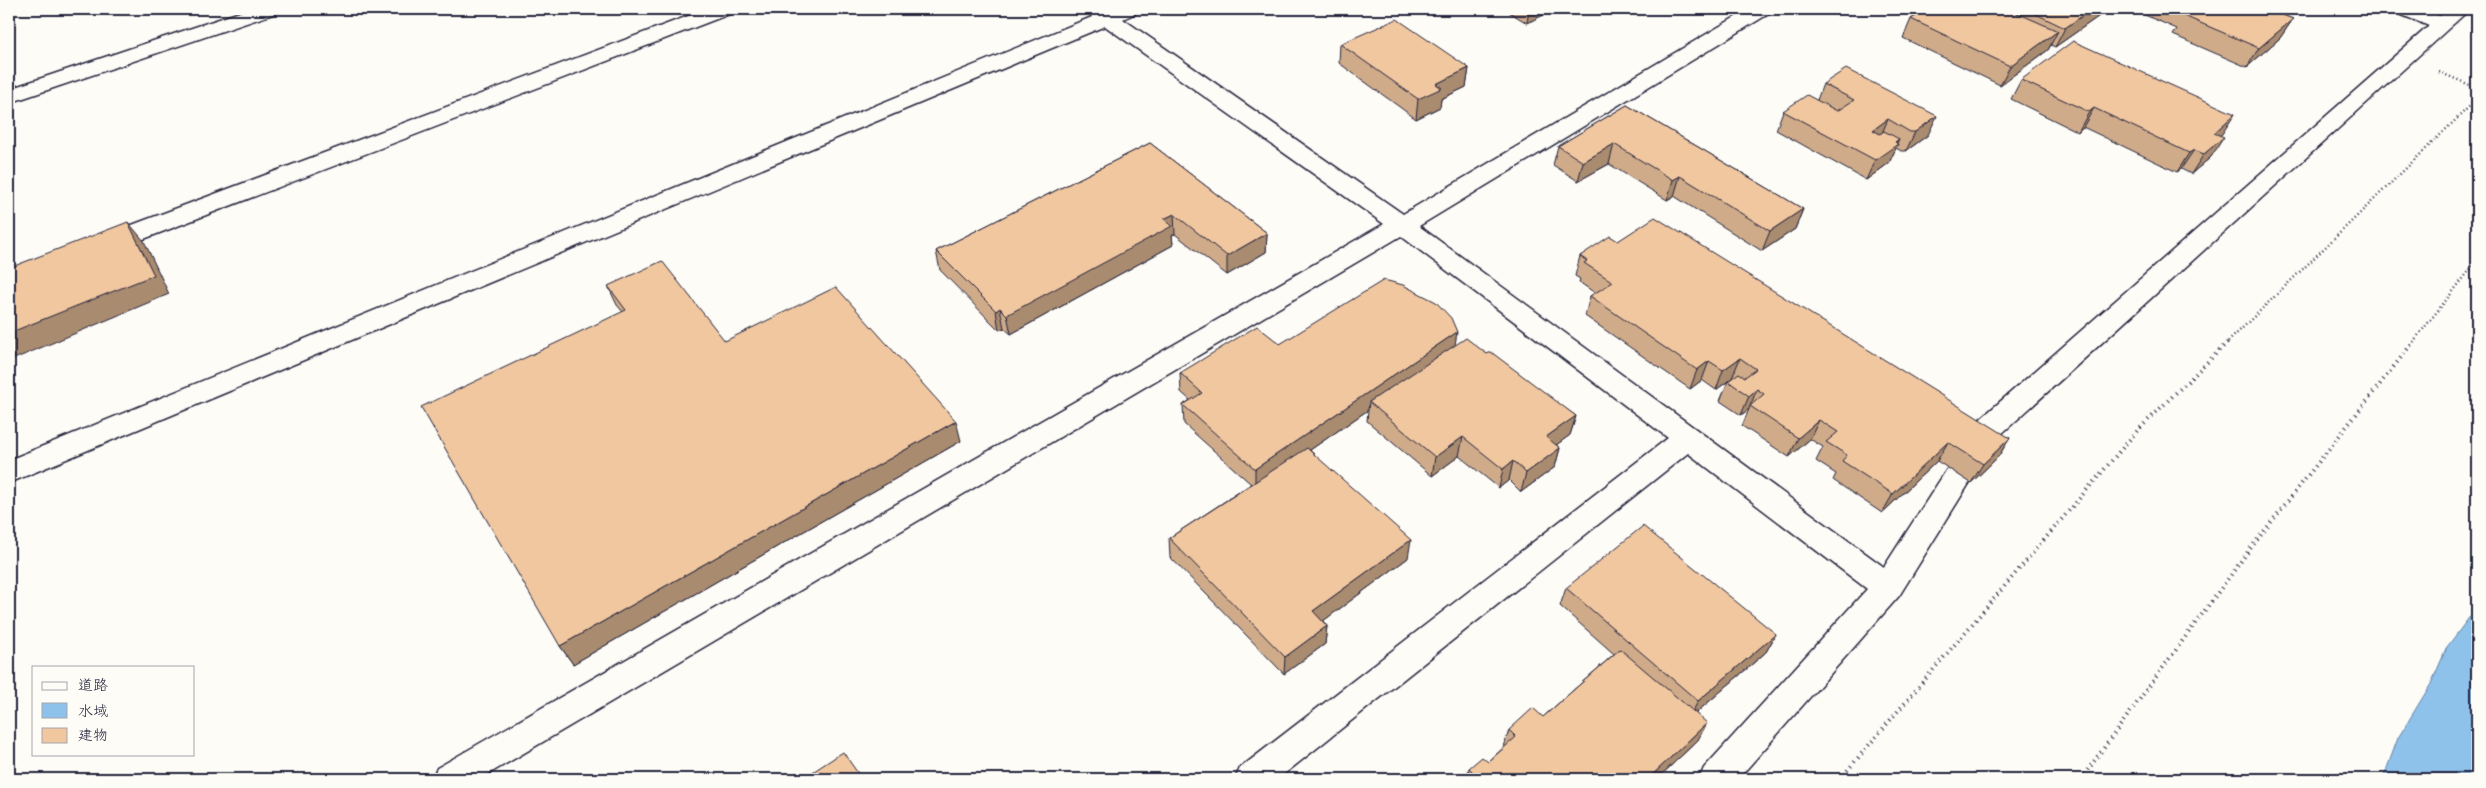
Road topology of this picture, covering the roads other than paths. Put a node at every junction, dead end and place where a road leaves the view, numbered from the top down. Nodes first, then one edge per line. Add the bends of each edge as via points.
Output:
1 (725, 9) edge
2 (1763, 9) edge
3 (2404, 9) edge
4 (258, 10) edge
5 (1111, 12) edge
6 (2451, 16) edge
7 (9, 96) edge
8 (1402, 225) junction
9 (83, 253) edge
10 (1688, 438) junction
11 (9, 472) edge
12 (1888, 587) junction
13 (449, 779) edge
14 (1252, 779) edge
15 (1716, 779) edge

1 - 9 street
2 - 8 street
3 - 6 street
4 - 7 street
5 - 8 street
5 - 11 street
6 - 12 street via 1988,430
8 - 10 street
8 - 13 street
10 - 12 street
10 - 14 street
12 - 15 street

